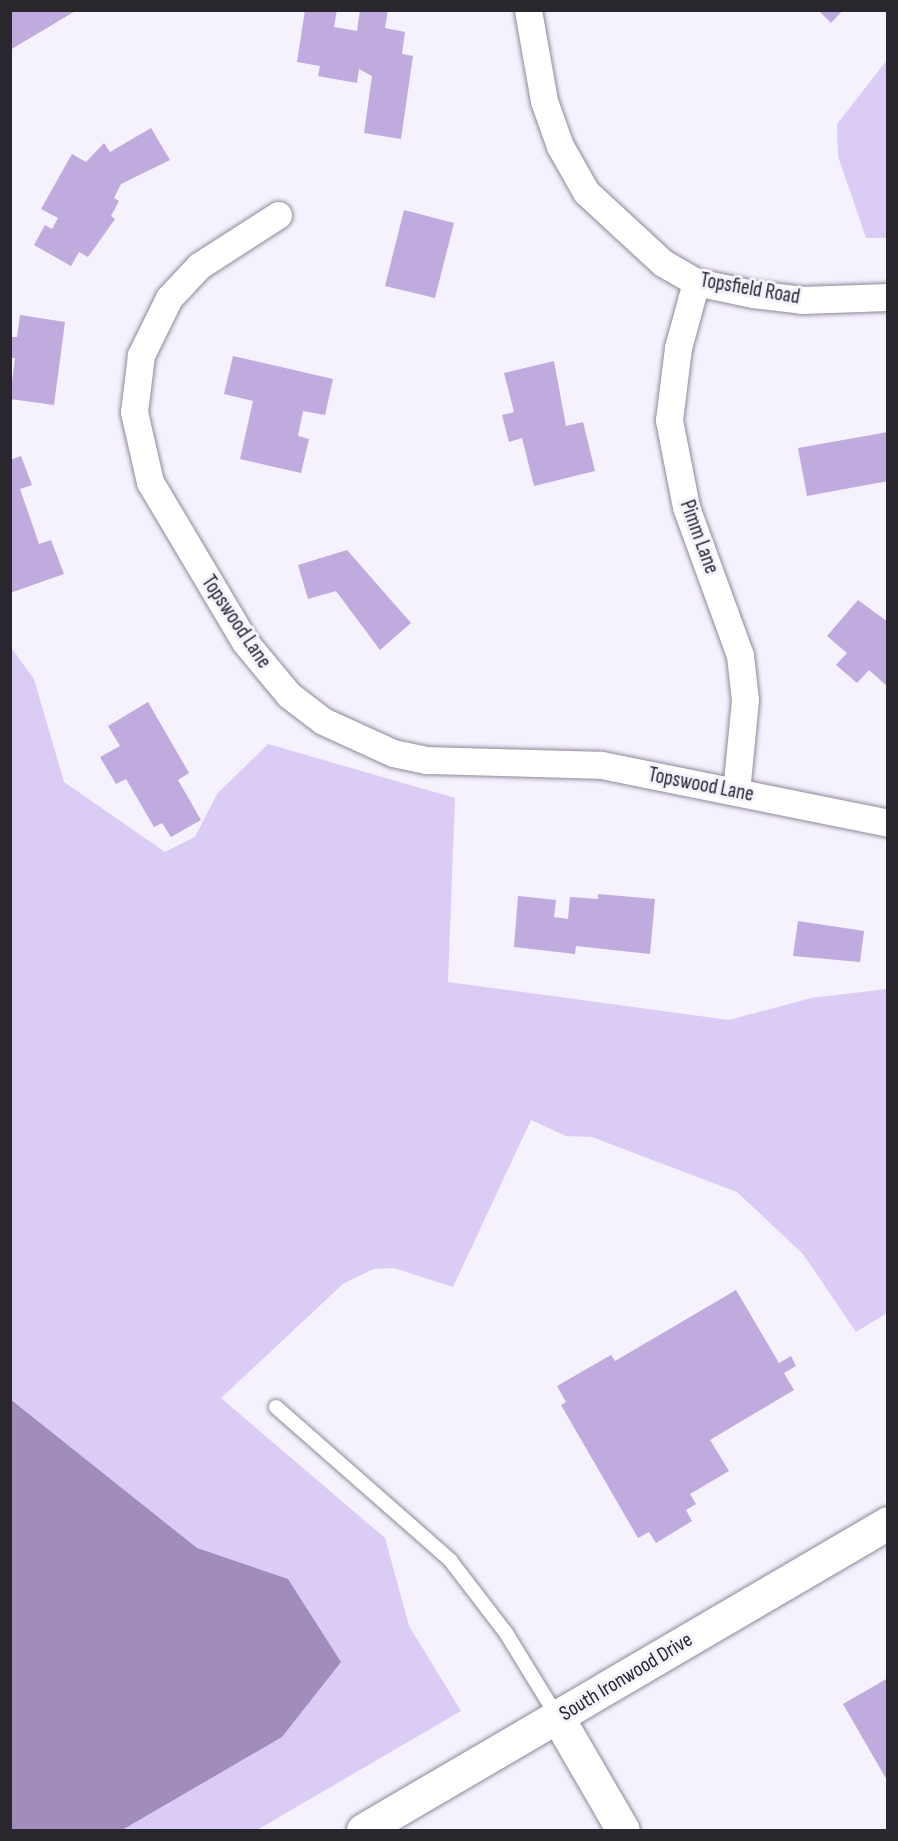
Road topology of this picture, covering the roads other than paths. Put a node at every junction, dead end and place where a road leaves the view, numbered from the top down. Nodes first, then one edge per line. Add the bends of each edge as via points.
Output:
1 (528, 10) edge
2 (278, 215) dead end
3 (696, 282) junction
4 (888, 297) edge
5 (736, 791) junction
6 (888, 823) edge
7 (276, 1407) dead end
8 (888, 1523) edge
9 (558, 1718) junction
10 (363, 1830) edge
11 (623, 1830) edge

1 - 3 street, Topsfield Road via 544,101 560,146 586,192 625,233
2 - 5 street, Topswood Lane via 199,266 169,298 141,355 134,412 150,482 267,672 323,721 393,753 426,760 571,761
3 - 4 street, Topsfield Road via 802,300
3 - 5 street, Pimm Lane via 678,348 669,420 686,507 740,655 745,700
5 - 6 street, Topswood Lane
7 - 9 lane via 450,1560 506,1633
8 - 9 main road, South Ironwood Drive
9 - 10 main road, South Ironwood Drive
9 - 11 main road

